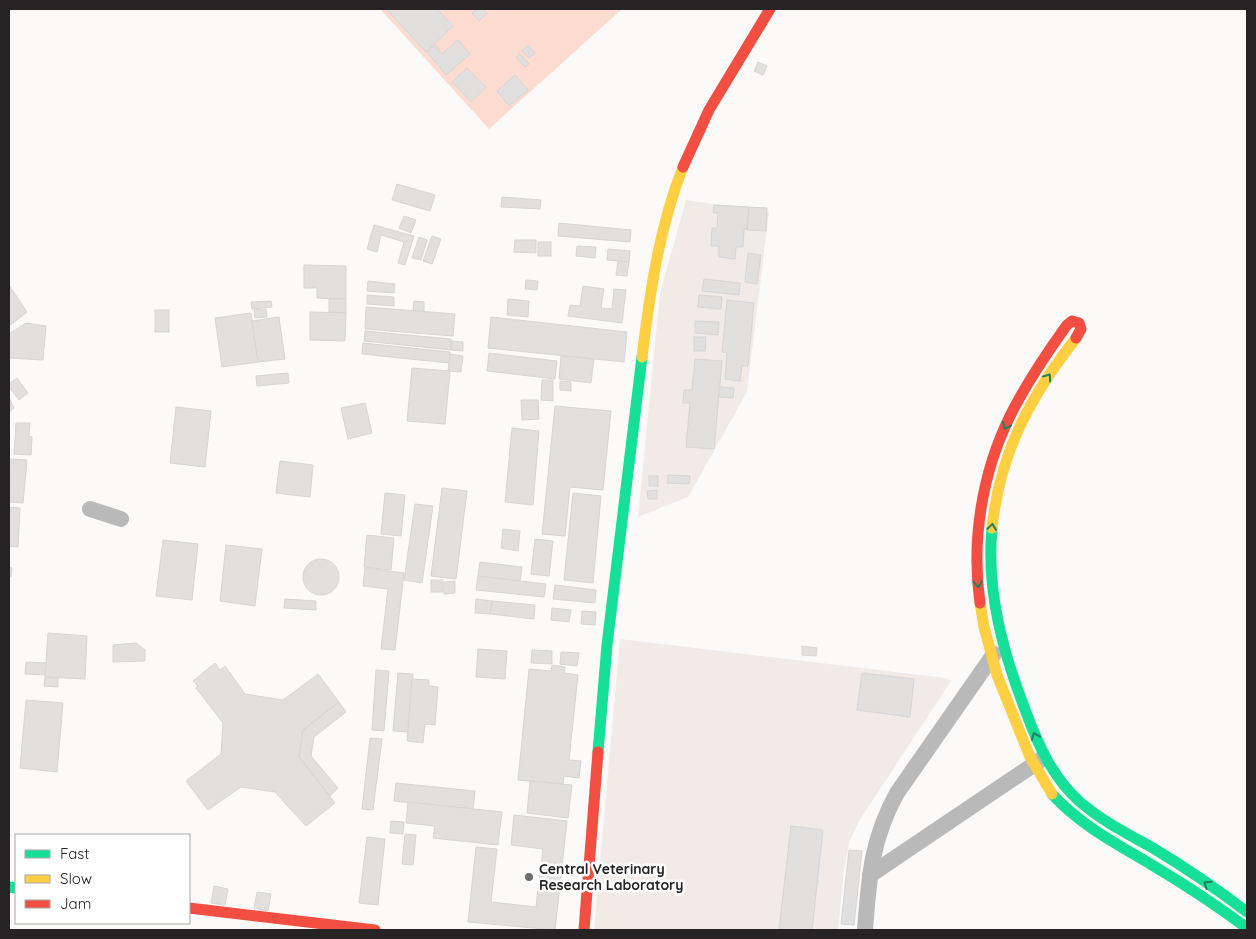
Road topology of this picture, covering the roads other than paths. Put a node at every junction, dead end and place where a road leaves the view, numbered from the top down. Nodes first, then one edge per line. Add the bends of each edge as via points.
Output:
1 (770, 9) edge
2 (90, 509) dead end
3 (121, 519) dead end
4 (1002, 642) junction
5 (991, 658) junction
6 (1039, 761) junction
7 (1066, 799) junction
8 (870, 875) junction
9 (190, 908) edge
10 (1247, 912) edge
11 (1247, 928) edge
12 (376, 930) edge
13 (584, 930) edge
14 (865, 930) edge

1 - 13 street via 708,112 692,145 666,214 657,249 607,645
2 - 3 street
4 - 5 street
4 -> 5 street via 990,576 992,528 1000,481 1014,437 1035,395 1080,332 1076,321 1066,325 1020,396 990,469 979,521 977,573
6 -> 4 street
5 - 6 street
5 - 8 street via 888,808 876,841
6 - 7 street via 1046,786
6 - 8 street
10 -> 7 street via 1182,866
7 - 11 street via 1086,825
8 - 14 street
9 - 12 street

